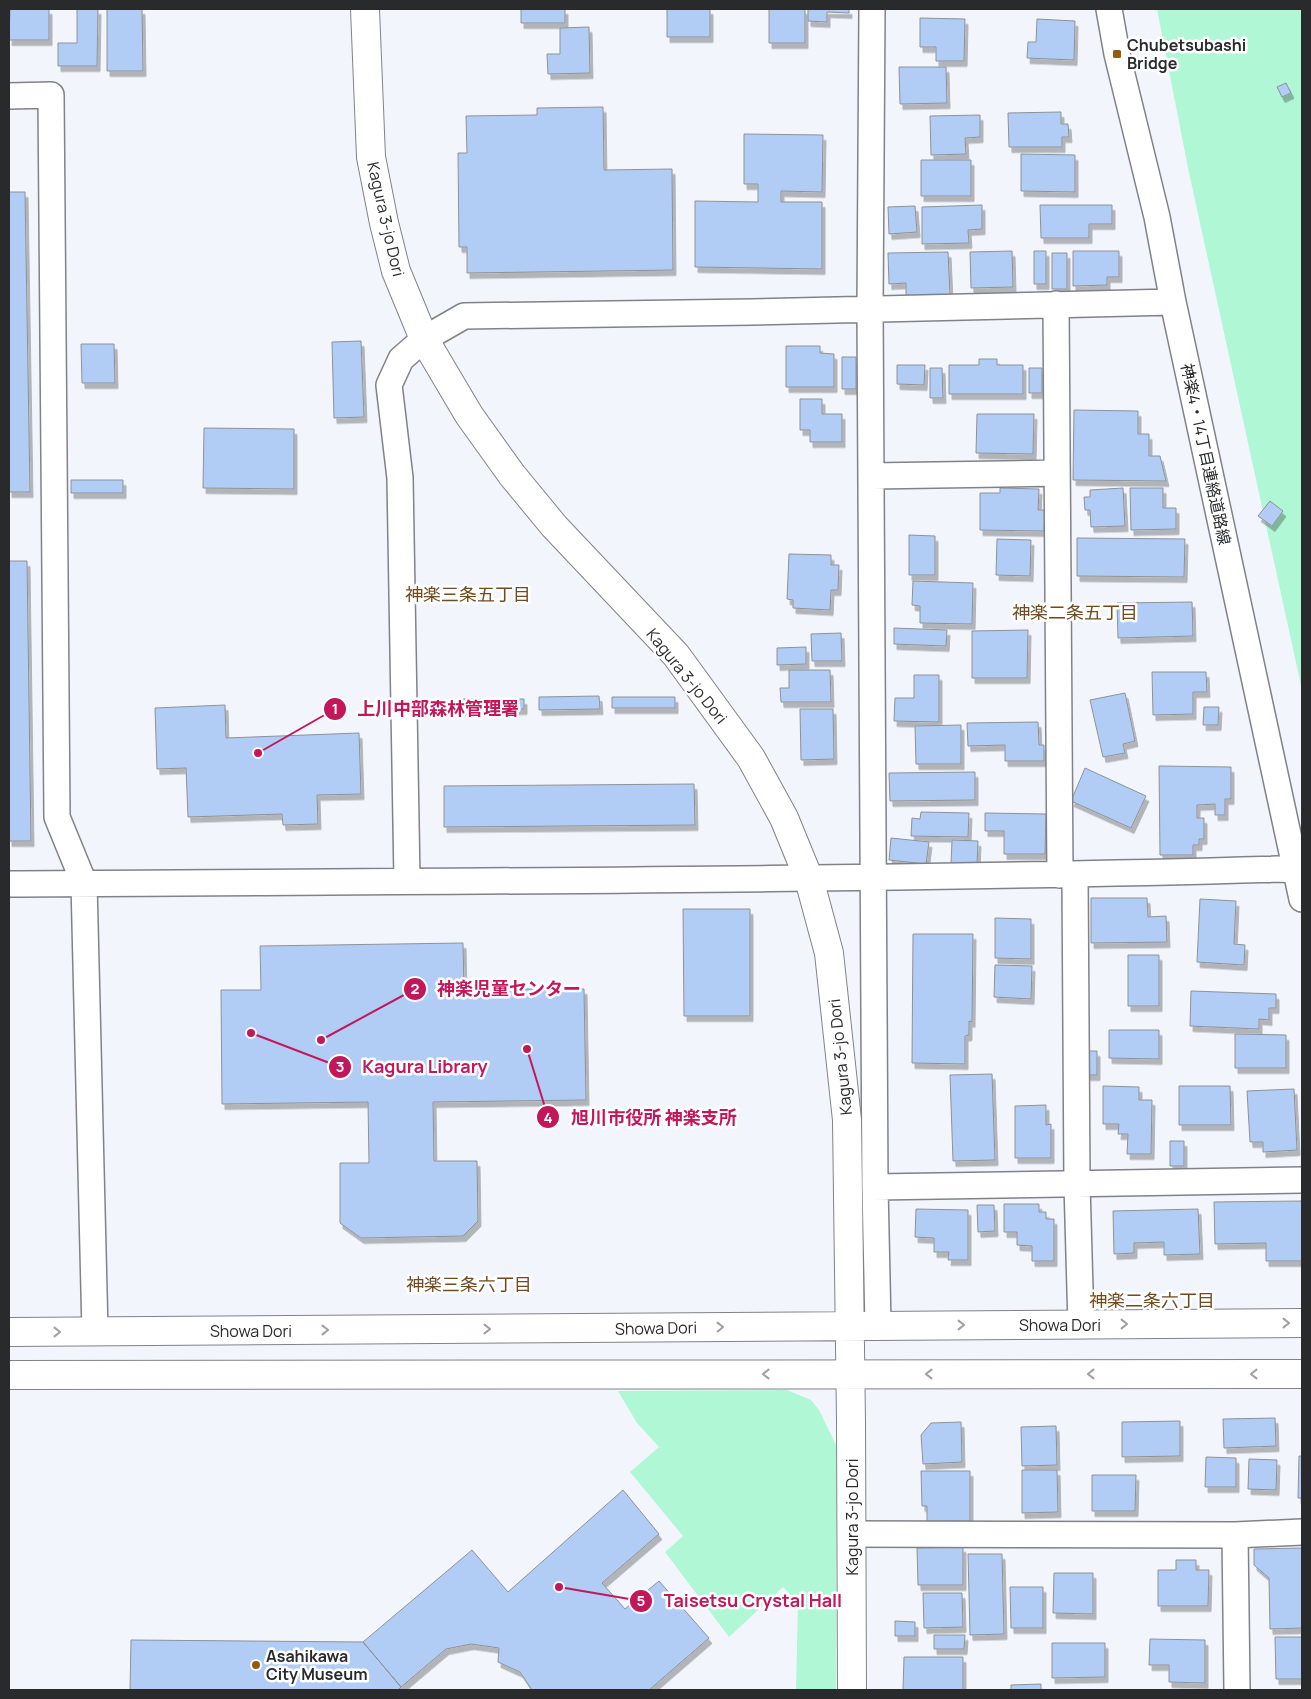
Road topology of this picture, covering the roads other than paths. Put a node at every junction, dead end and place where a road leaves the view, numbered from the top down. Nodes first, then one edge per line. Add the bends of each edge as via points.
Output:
1 (365, 9) edge
2 (872, 9) edge
3 (1109, 9) edge
4 (9, 96) edge
5 (1173, 302) junction
6 (1056, 304) junction
7 (870, 309) junction
8 (424, 339) junction
9 (1057, 473) junction
10 (871, 476) junction
11 (1296, 870) junction
12 (1068, 875) junction
13 (873, 876) junction
14 (809, 879) junction
15 (407, 880) junction
16 (84, 883) junction
17 (9, 884) edge
18 (1302, 899) edge
19 (1302, 1180) edge
20 (1077, 1184) junction
21 (875, 1187) junction
22 (1302, 1323) edge
23 (878, 1325) junction
24 (1081, 1325) junction
25 (850, 1326) junction
26 (9, 1332) edge
27 (95, 1332) junction
28 (851, 1374) junction
29 (1302, 1374) edge
30 (9, 1375) edge
31 (1302, 1532) edge
32 (852, 1534) junction
33 (1236, 1534) junction
34 (852, 1690) edge
35 (1238, 1690) edge

1 - 8 street, Kagura 3-jo Dori via 371,157 396,271
2 - 7 street
3 - 5 street, 神楽4・14丁目連絡道路線 via 1157,217
4 - 16 street via 51,95 57,817
5 - 6 street
5 - 11 street, 神楽4・14丁目連絡道路線
6 - 7 street
6 - 9 street
7 - 8 street via 464,316
7 - 10 street
8 - 14 street, Kagura 3-jo Dori via 469,415 512,475 554,526 676,655 751,758 784,818
8 - 15 street via 401,359 389,385 400,478
9 - 10 street
9 - 12 street
10 - 13 street
11 - 12 street
11 - 18 street, 神楽4・14丁目連絡道路線
12 - 13 street
12 - 20 street
13 - 14 street
13 - 21 street
14 - 15 street
14 - 25 street, Kagura 3-jo Dori via 829,953 847,1120
15 - 16 street
16 - 17 street
16 - 27 street
19 - 20 street
20 - 21 street
20 - 24 street
21 - 23 street
24 -> 22 street, Showa Dori
23 -> 24 street, Showa Dori
23 - 25 street, Showa Dori
23 - 28 street, Kagura 3-jo Dori
27 -> 25 street, Showa Dori
25 - 28 street, Kagura 3-jo Dori
26 -> 27 street, Showa Dori
29 -> 28 street
28 -> 30 street
28 - 32 street, Kagura 3-jo Dori
31 - 33 street
32 - 33 street
32 - 34 street, Kagura 3-jo Dori
33 - 35 street

